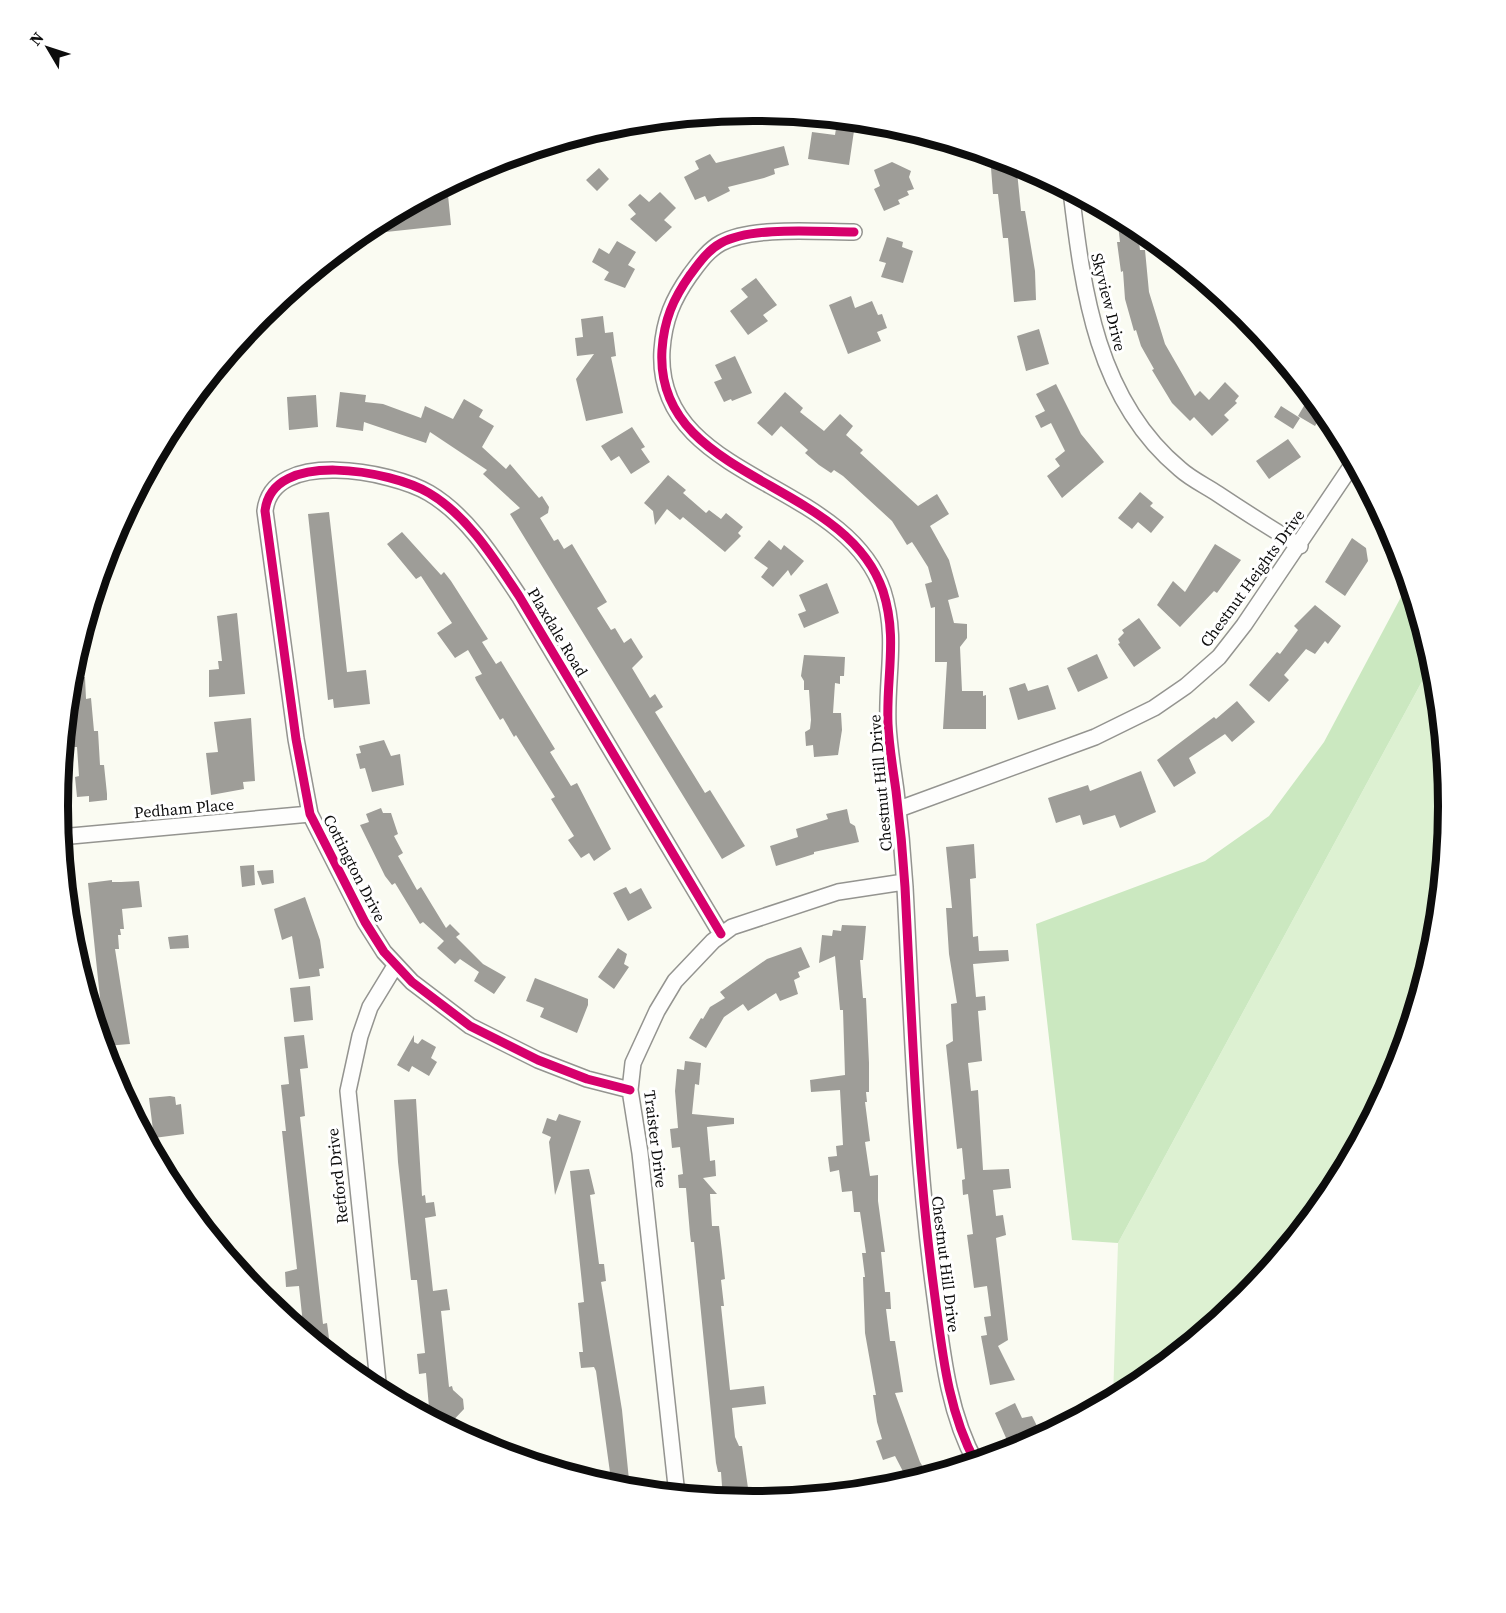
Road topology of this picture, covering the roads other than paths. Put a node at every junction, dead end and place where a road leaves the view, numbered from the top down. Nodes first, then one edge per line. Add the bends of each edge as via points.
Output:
1 (1072, 200) edge
2 (854, 232) dead end
3 (1350, 469) edge
4 (280, 481) joint
5 (1300, 546) junction
6 (898, 809) junction
7 (310, 814) junction
8 (69, 836) edge
9 (904, 882) junction
10 (721, 934) junction
11 (395, 966) junction
12 (630, 1090) junction
13 (378, 1380) edge
14 (973, 1456) edge
15 (676, 1487) edge

1 - 5 street, Skyview Drive via 1091,319 1107,370 1128,411 1150,442 1181,471
2 - 6 street, Chestnut Hill Drive via 768,232 725,241 713,249 675,296 665,323 663,375 670,402 684,425 709,448 846,534 864,554 892,624 888,725
3 - 5 street, Chestnut Heights Drive
4 - 7 street, Cottington Drive via 266,500 265,511
4 - 10 street, Plaxdale Road via 320,470 395,479 429,493 454,512 493,556 519,596
5 - 6 street, Chestnut Heights Drive via 1219,657 1154,708 1095,737
6 - 9 street, Chestnut Hill Drive
7 - 8 street, Pedham Place
7 - 11 street, Cottington Drive via 365,922
9 - 10 street, Traister Drive via 838,892
9 - 14 street, Chestnut Hill Drive via 922,1207 950,1392 962,1437
10 - 12 street, Traister Drive via 675,981 657,1011 633,1063
11 - 12 street, Cottington Drive via 470,1026 538,1060
11 - 13 street, Retford Drive via 370,1007 348,1090
12 - 15 street, Traister Drive

